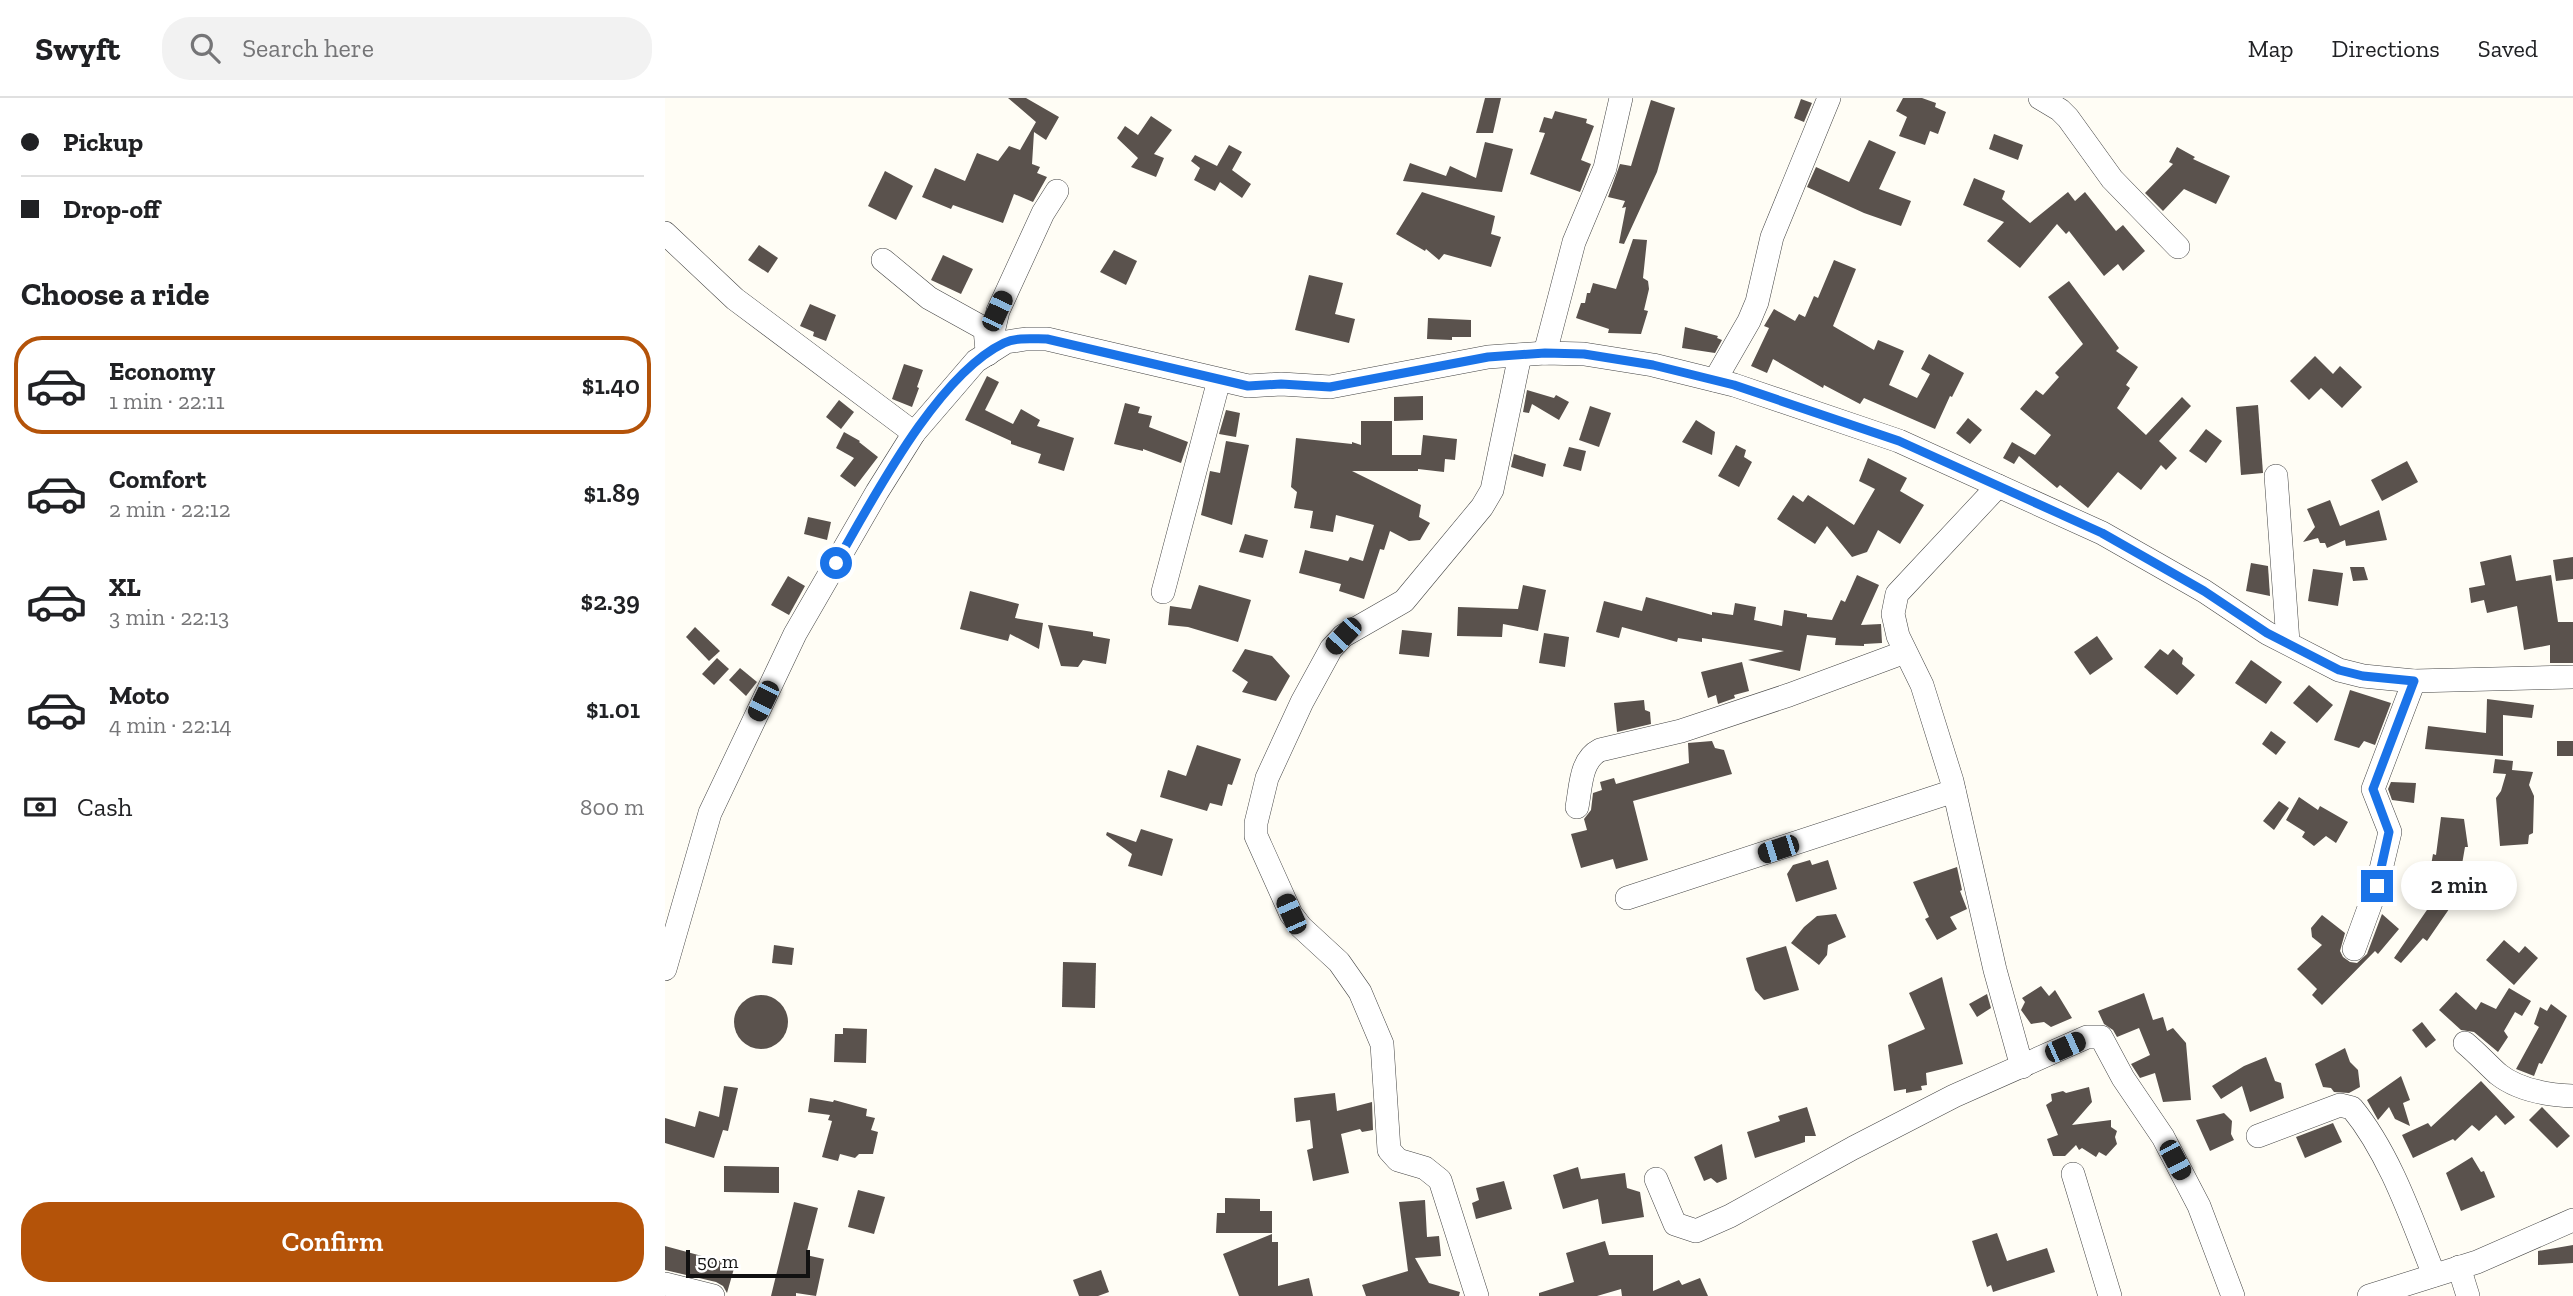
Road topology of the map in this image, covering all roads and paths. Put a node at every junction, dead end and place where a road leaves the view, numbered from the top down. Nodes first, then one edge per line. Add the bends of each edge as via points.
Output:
1 (1621, 98) edge
2 (1829, 98) edge
3 (2040, 98) edge
4 (1057, 191) dead end
5 (667, 239) edge
6 (2178, 247) dead end
7 (883, 260) dead end
8 (1545, 353) junction
9 (988, 354) junction
10 (1520, 355) junction
11 (1219, 380) junction
12 (1714, 380) junction
13 (914, 433) junction
14 (2276, 476) dead end
15 (1998, 486) junction
16 (1163, 593) dead end
17 (2288, 642) junction
18 (1905, 652) junction
19 (2573, 677) edge
20 (2414, 681) junction
21 (1954, 791) junction
22 (1577, 807) dead end
23 (1627, 898) dead end
24 (2354, 949) dead end
25 (665, 969) edge
26 (2465, 1043) dead end
27 (2022, 1067) junction
28 (2573, 1096) edge
29 (2258, 1136) dead end
30 (2073, 1174) dead end
31 (1656, 1180) dead end
32 (2573, 1220) edge
33 (2459, 1268) junction
34 (2434, 1275) junction
35 (665, 1284) edge
36 (713, 1296) edge
37 (1477, 1296) edge
38 (2111, 1296) edge
39 (2233, 1296) edge
40 (2369, 1296) edge
41 (2468, 1296) edge

1 - 8 street via 1605,168 1574,242
2 - 12 street via 1772,237 1757,302
3 - 6 street via 2068,118 2112,178
4 - 9 street via 997,311
5 - 13 street via 735,299
7 - 9 street via 929,298 985,329
8 - 10 street
8 - 12 street via 1653,365
9 - 11 street via 1006,342 1047,339
9 - 13 street via 954,384
10 - 11 street via 1330,387 1248,386
10 - 37 street via 1492,490 1404,601 1343,636 1331,649 1267,778 1256,823 1256,836 1291,914 1339,962 1360,992 1381,1044 1389,1150 1398,1160 1425,1168 1440,1180
11 - 16 street
12 - 15 street via 1899,441
13 - 25 street via 795,634 710,813
14 - 17 street
15 - 17 street via 2102,533
15 - 18 street via 1897,594 1893,614
17 - 20 street via 2339,670
18 - 21 street via 1922,685
18 - 22 street via 1681,731 1600,750 1585,764
19 - 20 street
20 - 24 street via 2373,789 2389,832 2377,886
21 - 23 street
21 - 27 street
26 - 28 street via 2499,1075 2517,1085
27 - 31 street via 1954,1096 1696,1231 1675,1224
27 - 39 street via 2087,1037 2101,1037 2199,1206
29 - 34 street via 2340,1105 2352,1108 2373,1138 2405,1202
30 - 38 street
32 - 33 street
33 - 34 street
33 - 41 street
34 - 40 street
35 - 36 street

